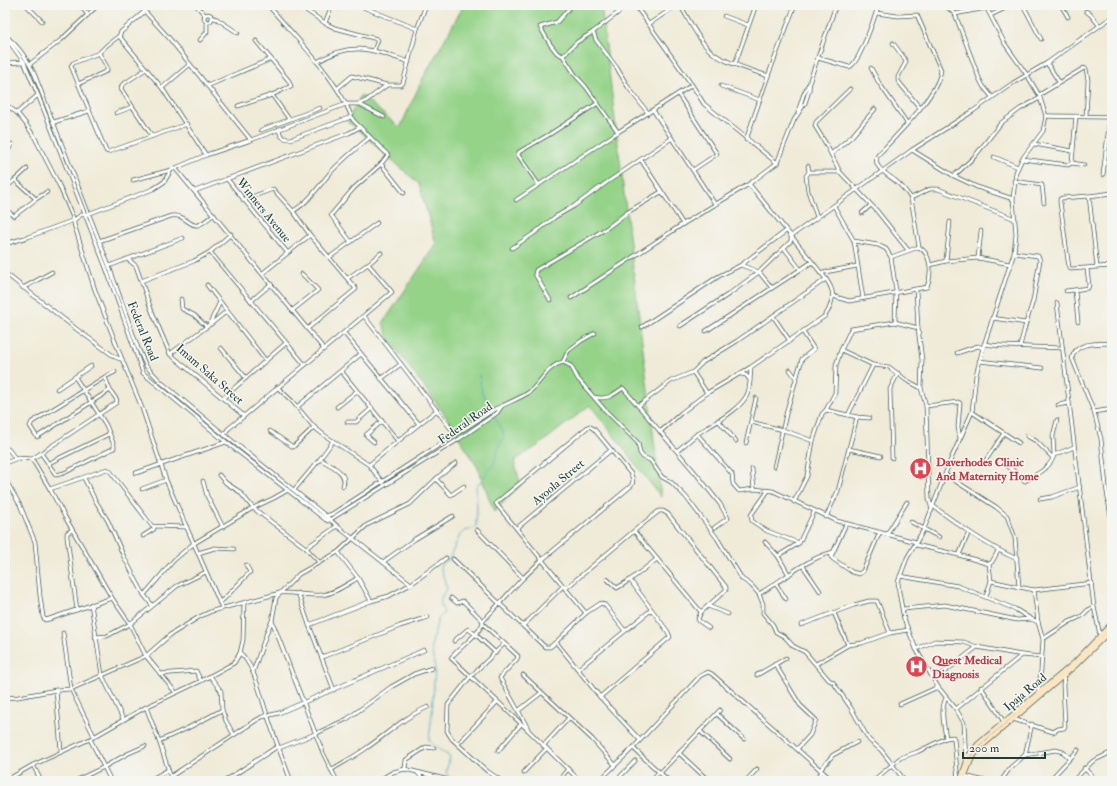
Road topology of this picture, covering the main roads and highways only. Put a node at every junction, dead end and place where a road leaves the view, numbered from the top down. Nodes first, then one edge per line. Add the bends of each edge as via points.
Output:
1 (10, 5) edge
2 (5, 10) edge
3 (1111, 628) edge
4 (1011, 718) junction
5 (959, 781) edge
6 (963, 781) edge

1 - 2 main road
3 - 4 main road, Ipaja Road via 1064,676
3 - 4 main road, Ipaja Road via 1100,635 1075,662
4 - 5 main road, Ipaja Road via 973,750
4 - 6 main road, Ipaja Road via 975,753

